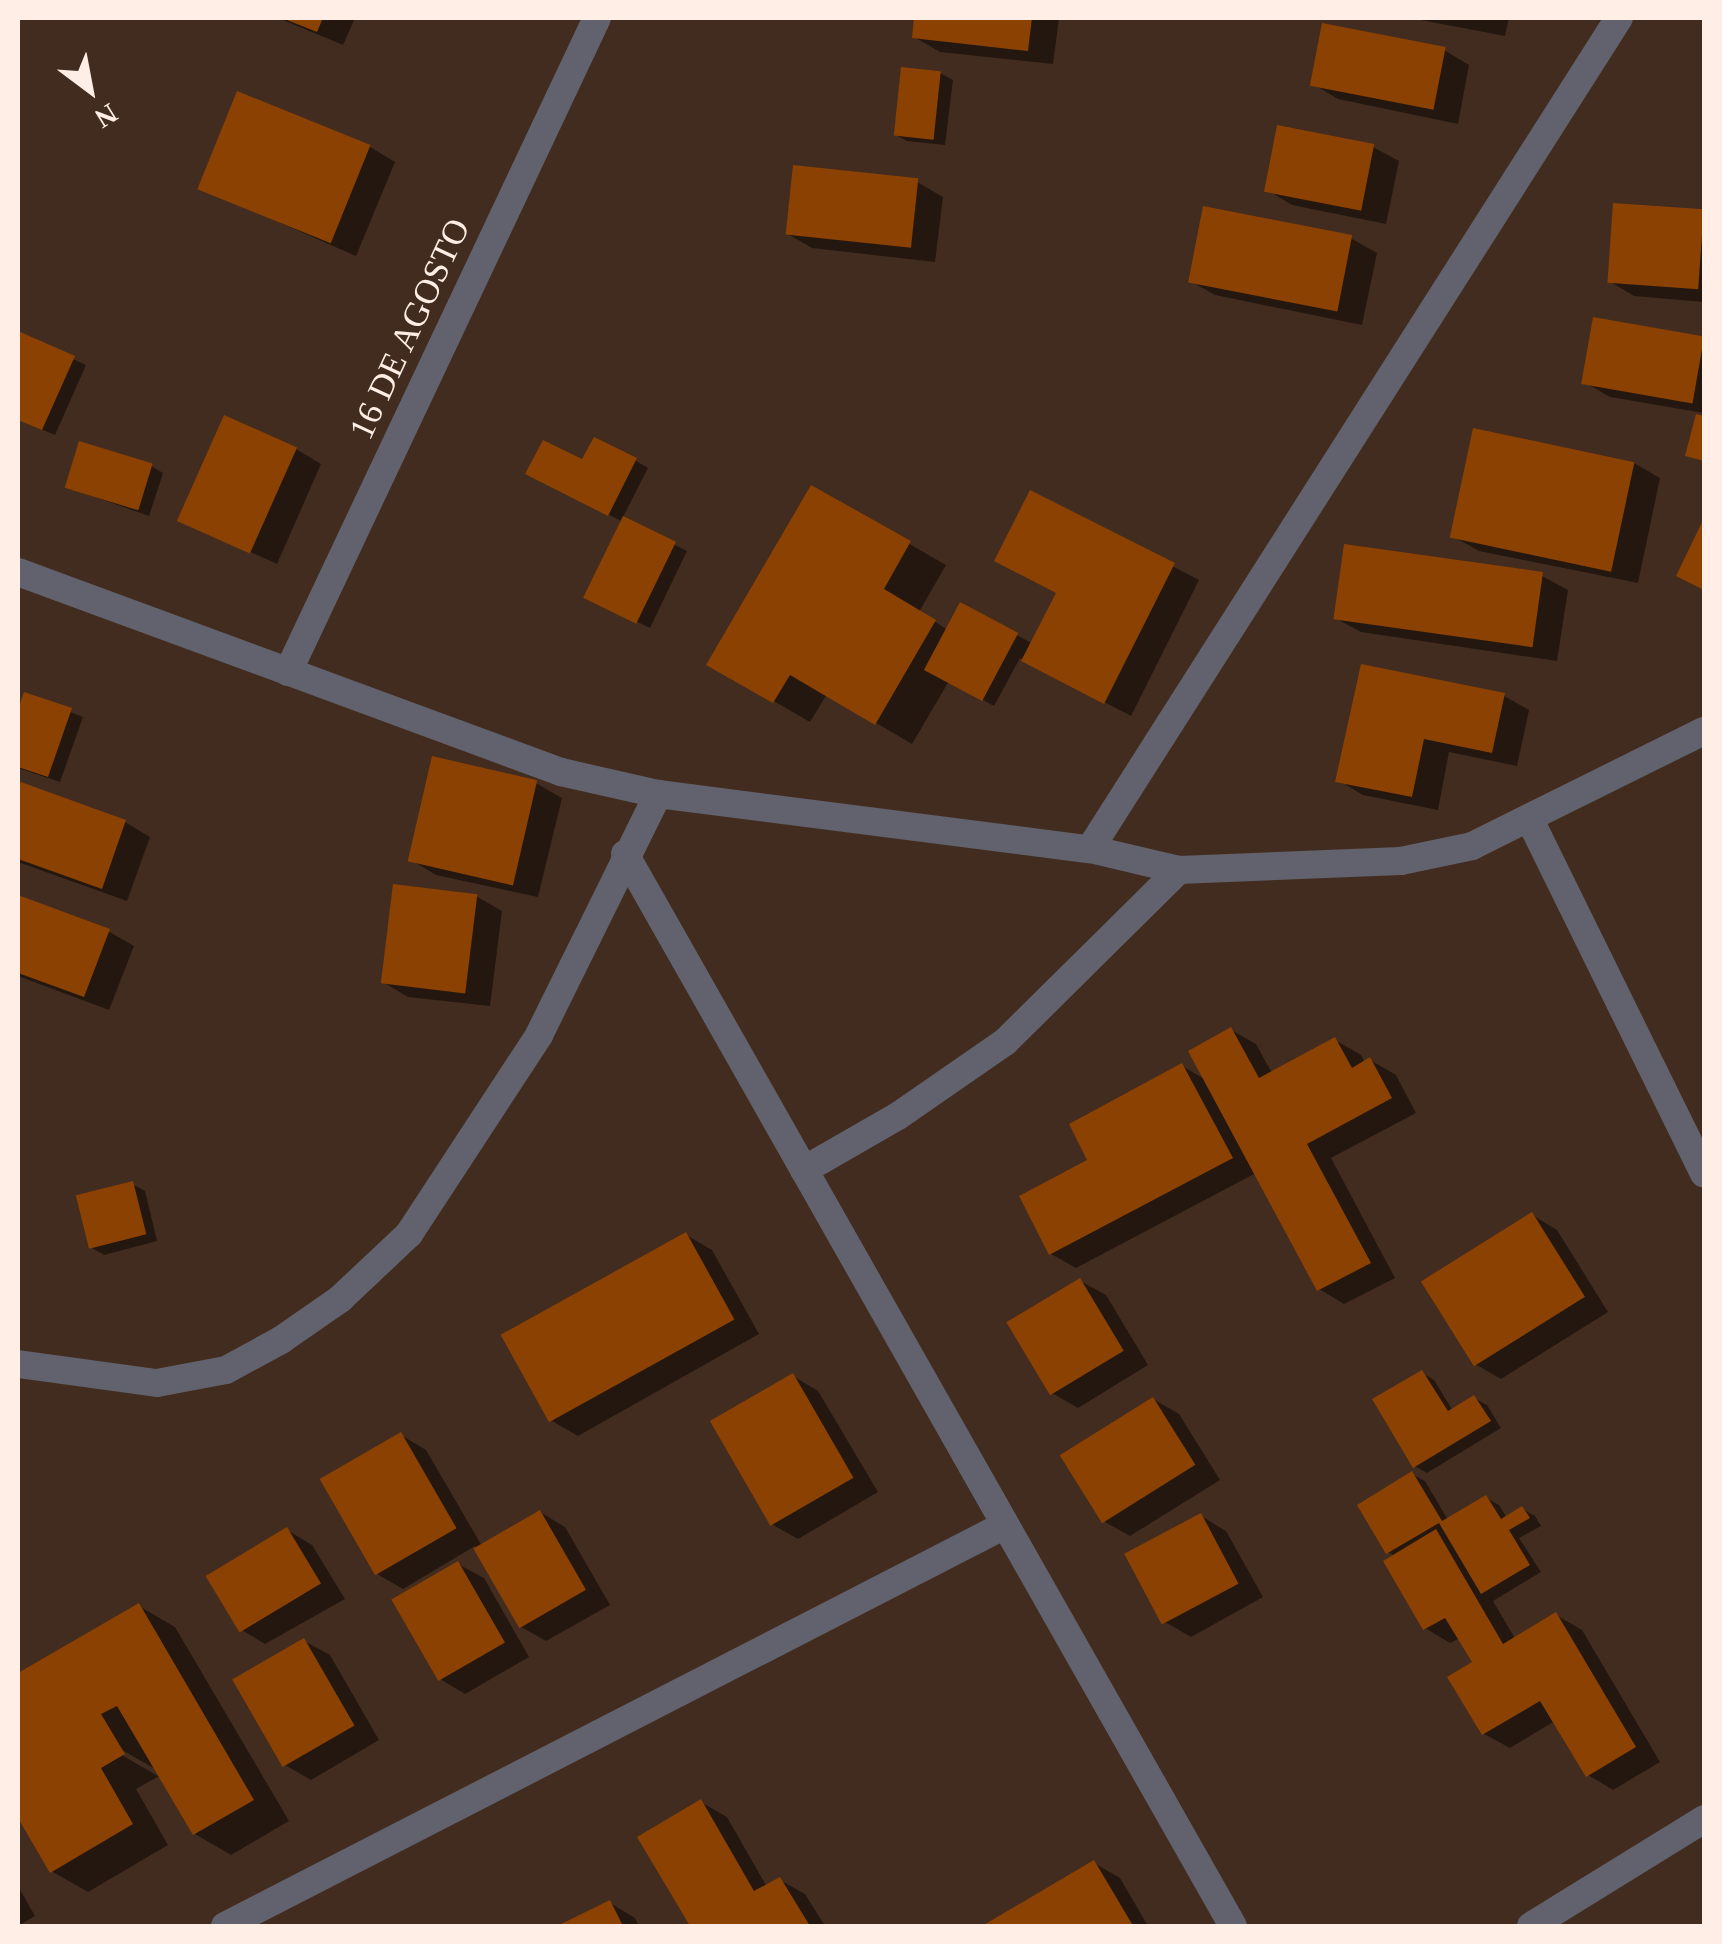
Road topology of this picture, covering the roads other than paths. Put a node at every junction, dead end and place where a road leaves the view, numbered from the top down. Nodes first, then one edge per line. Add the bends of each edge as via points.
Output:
1 (597, 18) edge
2 (1619, 18) edge
3 (18, 572) edge
4 (288, 672) junction
5 (1704, 731) edge
6 (658, 794) junction
7 (1530, 820) junction
8 (1090, 849) junction
9 (625, 854) junction
10 (1180, 870) junction
11 (804, 1170) junction
12 (1704, 1174) edge
13 (18, 1364) edge
14 (1005, 1525) junction
15 (1700, 1832) edge
16 (225, 1926) edge
17 (1233, 1926) edge
18 (1531, 1926) edge

1 - 4 street, 16 DE AGOSTO
2 - 8 street
3 - 4 street
4 - 6 street via 561,772
5 - 7 street
6 - 8 street
6 - 9 street
7 - 10 street via 1472,846 1401,861
7 - 12 street
8 - 10 street
9 - 11 street
9 - 13 street via 529,1051 409,1234 340,1299 226,1370 157,1383
10 - 11 street via 1005,1042
11 - 14 street
14 - 16 street
14 - 17 street
15 - 18 street

